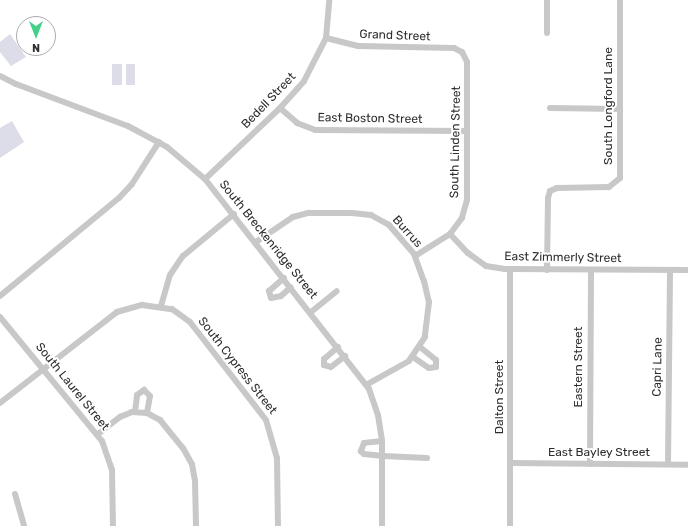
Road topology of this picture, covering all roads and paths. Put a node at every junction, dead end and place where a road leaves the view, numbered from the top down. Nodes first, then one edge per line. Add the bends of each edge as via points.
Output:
1 (329, 0) edge
2 (547, 0) edge
3 (620, 0) edge
4 (547, 33) dead end
5 (326, 38) junction
6 (463, 53) joint
7 (0, 76) edge
8 (280, 108) junction
9 (550, 108) dead end
10 (620, 109) junction
11 (467, 131) junction
12 (159, 142) junction
13 (205, 179) junction
14 (234, 214) junction
15 (450, 234) junction
16 (256, 242) junction
17 (415, 256) junction
18 (510, 269) junction
19 (547, 270) junction
20 (591, 270) junction
21 (670, 270) junction
22 (688, 270) edge
23 (284, 278) junction
24 (291, 287) junction
25 (337, 291) dead end
26 (0, 296) edge
27 (161, 306) junction
28 (311, 312) junction
29 (0, 317) edge
30 (338, 347) junction
31 (420, 347) junction
32 (345, 356) junction
33 (413, 357) junction
34 (45, 370) junction
35 (366, 385) junction
36 (0, 403) edge
37 (135, 412) junction
38 (148, 413) junction
39 (98, 434) junction
40 (382, 441) junction
41 (383, 456) junction
42 (427, 458) dead end
43 (510, 463) junction
44 (590, 464) junction
45 (668, 464) junction
46 (688, 465) edge
47 (15, 494) dead end
48 (24, 526) edge
49 (113, 526) edge
50 (196, 526) edge
51 (278, 526) edge
52 (382, 526) edge
53 (510, 526) edge

1 - 5 street, Bedell Street
2 - 4 street
3 - 10 street, South Longford Lane
5 - 6 street, Grand Street via 359,46 454,48
5 - 8 street, Bedell Street via 304,81
6 - 11 street, South Linden Street via 467,62
7 - 12 street, South Breckenridge Street via 128,126
8 - 11 street, East Boston Street via 297,123 315,130
8 - 13 street, Bedell Street
9 - 10 street
10 - 19 street, South Longford Lane via 621,169 618,181 609,187 557,188 550,191
11 - 15 street, South Linden Street via 467,200 462,218
12 - 13 street, South Breckenridge Street
12 - 26 street via 132,184 119,198
13 - 14 street, South Breckenridge Street
14 - 16 street, South Breckenridge Street
14 - 27 street via 183,256 170,276
15 - 17 street, South Linden Street
15 - 18 street, East Zimmerly Street via 468,253 486,266
16 - 17 street, Burrus via 293,217 308,213 352,213 371,215 388,225
16 - 23 street, South Breckenridge Street
17 - 31 street, Burrus via 429,302 427,332
18 - 19 street, East Zimmerly Street
18 - 43 street, Dalton Street
19 - 20 street, East Zimmerly Street
20 - 21 street, East Zimmerly Street
20 - 44 street, Eastern Street
21 - 22 street, East Zimmerly Street
21 - 45 street, Capri Lane
23 - 24 street, South Breckenridge Street
23 - 24 street via 269,291 271,298 281,296
24 - 28 street, South Breckenridge Street
25 - 28 street
27 - 34 street, South Cypress Street via 142,304 117,312
27 - 51 street, South Cypress Street via 190,322 266,420 277,458
28 - 30 street, South Breckenridge Street
29 - 34 street, South Laurel Street
30 - 32 street, South Breckenridge Street
30 - 32 street via 324,358 324,365 331,368
31 - 33 street, Burrus
31 - 33 street via 436,360 436,367 429,368
32 - 35 street, South Breckenridge Street
33 - 35 street, Burrus
34 - 36 street, South Cypress Street
34 - 39 street, South Laurel Street
35 - 40 street, South Breckenridge Street via 378,415
37 - 38 street
37 - 38 street via 137,395 144,390 150,396
37 - 39 street via 120,416
38 - 50 street via 167,427 190,458 195,475
39 - 49 street, South Laurel Street via 106,448 112,470
40 - 41 street, South Breckenridge Street
40 - 41 street via 364,443 360,450 364,454
41 - 42 street
41 - 52 street, South Breckenridge Street
43 - 44 street, East Bayley Street
43 - 53 street, Dalton Street
44 - 45 street, East Bayley Street
45 - 46 street, East Bayley Street
47 - 48 street

